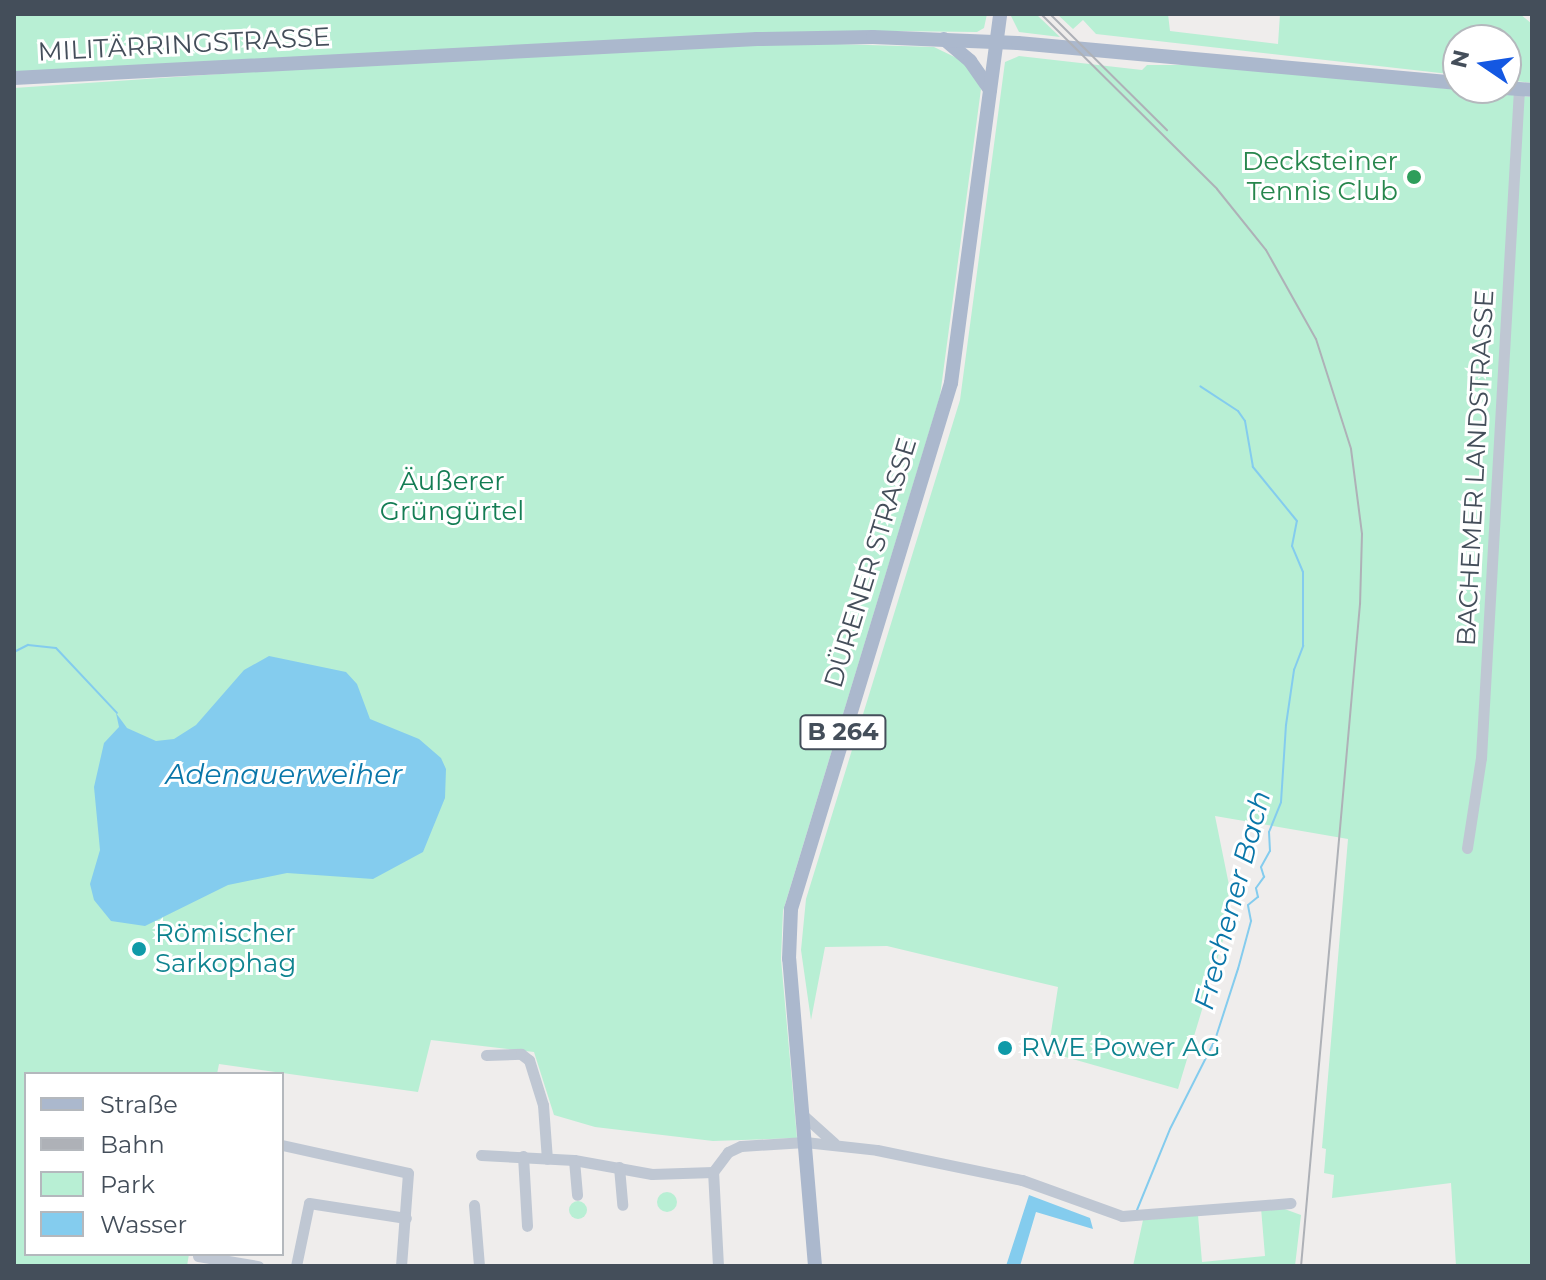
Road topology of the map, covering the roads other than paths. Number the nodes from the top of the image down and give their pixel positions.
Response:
1 (1000, 14) edge
2 (944, 39) junction
3 (997, 42) junction
4 (14, 78) edge
5 (1442, 82) edge
6 (990, 90) junction
7 (1518, 104) edge
8 (1467, 848) dead end
9 (486, 1055) dead end
10 (803, 1115) junction
11 (805, 1142) junction
12 (834, 1143) junction
13 (284, 1145) edge
14 (481, 1155) dead end
15 (523, 1156) junction
16 (547, 1159) junction
17 (574, 1160) junction
18 (619, 1167) junction
19 (713, 1172) junction
20 (577, 1195) dead end
21 (1291, 1203) dead end
22 (474, 1205) dead end
23 (622, 1205) dead end
24 (406, 1218) junction
25 (527, 1226) dead end
26 (197, 1259) edge
27 (258, 1266) edge
28 (296, 1266) edge
29 (401, 1266) edge
30 (479, 1266) edge
31 (718, 1266) edge
32 (815, 1266) edge

1 - 3 main road, DÜRENER STRASSE / B 264
2 - 3 main road, MILITÄRRINGSTRASSE
2 - 4 main road, MILITÄRRINGSTRASSE
2 - 6 main road
3 - 5 main road, MILITÄRRINGSTRASSE
3 - 6 main road, DÜRENER STRASSE / B 264
6 - 10 main road, DÜRENER STRASSE / B 264
7 - 8 street, BACHEMER LANDSTRASSE
9 - 16 street
10 - 11 main road, DÜRENER STRASSE / B 264
10 - 12 street
11 - 12 street
11 - 19 street
11 - 32 main road, DÜRENER STRASSE / B 264
12 - 21 street
13 - 24 street
14 - 15 street
15 - 16 street
15 - 25 street
16 - 17 street
17 - 18 street
17 - 20 street
18 - 19 street
18 - 23 street
19 - 31 street
22 - 30 street
24 - 28 street
24 - 29 street
26 - 27 street

